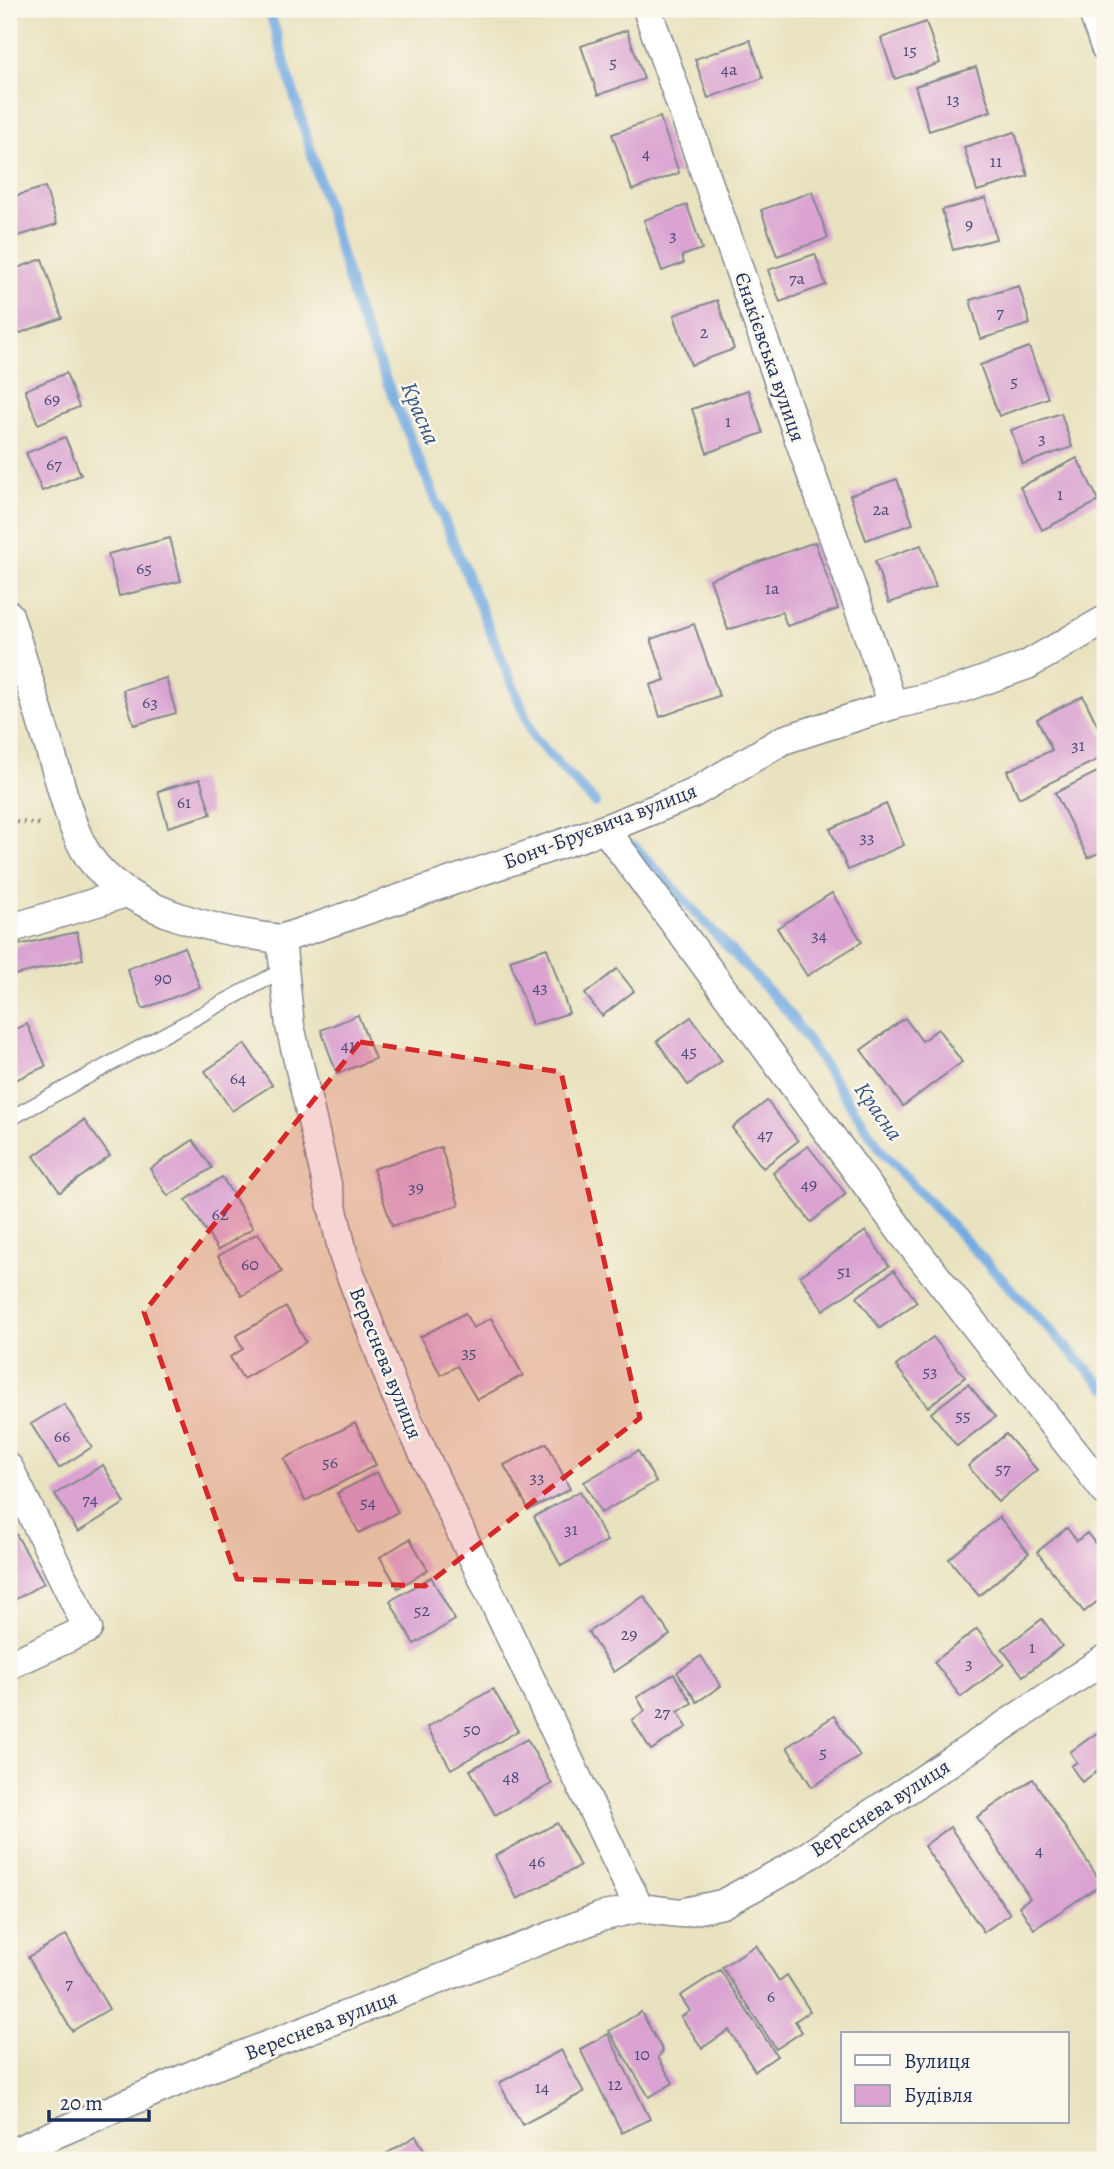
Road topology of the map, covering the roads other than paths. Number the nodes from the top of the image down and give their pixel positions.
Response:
1 (647, 9) edge
2 (1092, 9) edge
3 (1105, 47) edge
4 (9, 615) edge
5 (1105, 620) edge
6 (893, 705) junction
7 (605, 829) junction
8 (126, 893) junction
9 (9, 929) edge
10 (281, 939) junction
11 (283, 970) junction
12 (9, 1119) edge
13 (9, 1468) edge
14 (1105, 1491) edge
15 (1105, 1659) edge
16 (9, 1665) edge
17 (639, 1908) junction
18 (9, 2154) edge

1 - 6 street, Єнакієвська вулиця
2 - 3 street
4 - 8 street
5 - 6 street, Бонч-Бруєвича вулиця
6 - 7 street, Бонч-Бруєвича вулиця
7 - 10 street, Бонч-Бруєвича вулиця
7 - 14 street
8 - 9 street
8 - 10 street
10 - 11 street, Вереснева вулиця
11 - 12 lane
11 - 17 street, Вереснева вулиця
13 - 16 street
15 - 17 street, Вереснева вулиця
17 - 18 street, Вереснева вулиця

